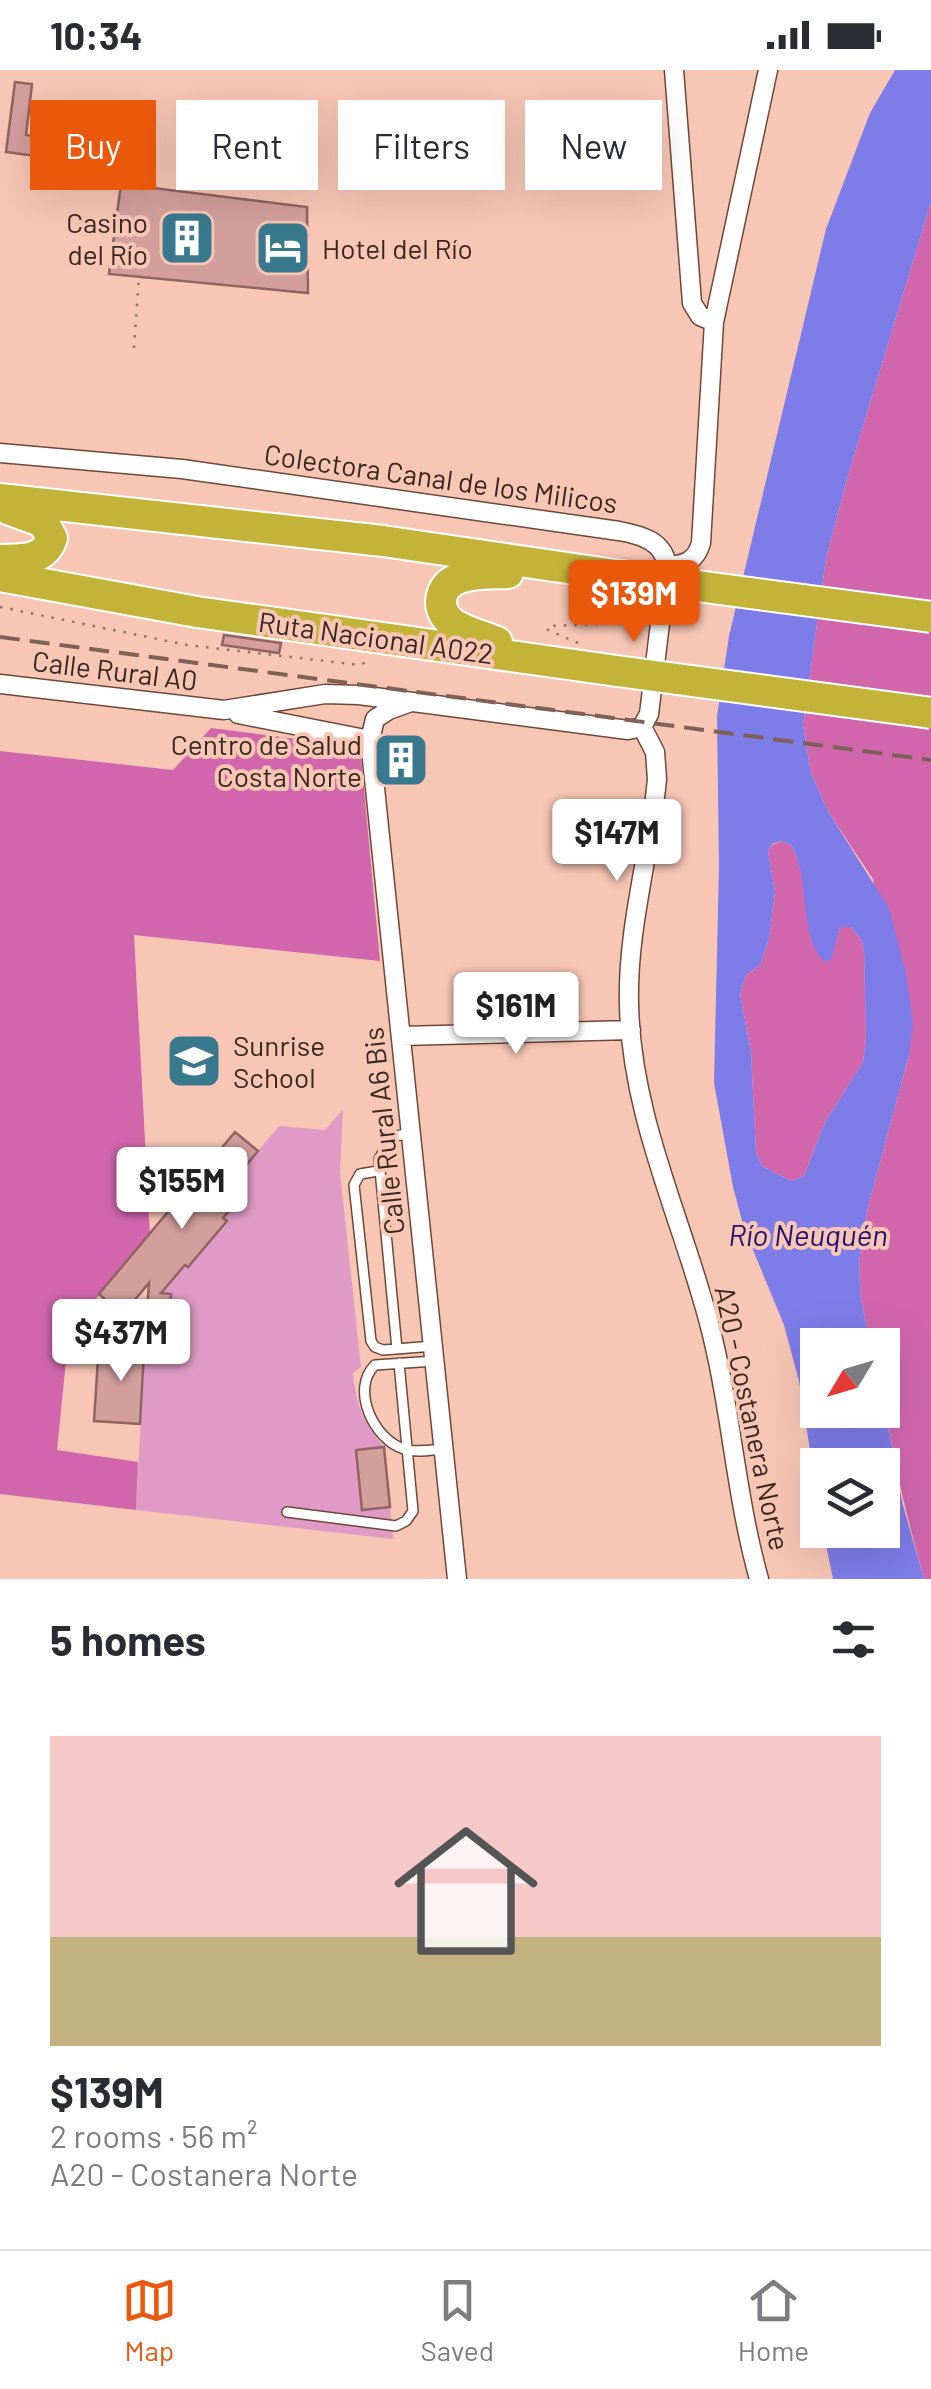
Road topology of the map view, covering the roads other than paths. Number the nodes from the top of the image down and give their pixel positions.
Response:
1 (674, 70) edge
2 (768, 70) edge
3 (714, 322) junction
4 (0, 453) edge
5 (0, 499) edge
6 (0, 507) edge
7 (0, 560) edge
8 (667, 566) junction
9 (580, 569) junction
10 (0, 576) edge
11 (931, 617) edge
12 (548, 661) junction
13 (0, 684) edge
14 (411, 702) junction
15 (224, 710) junction
16 (931, 713) edge
17 (642, 727) junction
18 (370, 740) junction
19 (630, 1030) junction
20 (400, 1036) junction
21 (410, 1133) junction
22 (378, 1171) junction
23 (396, 1349) junction
24 (434, 1353) junction
25 (399, 1363) junction
26 (444, 1450) junction
27 (409, 1451) junction
28 (288, 1512) dead end
29 (458, 1579) edge
30 (759, 1579) edge

1 - 3 street
2 - 3 street
3 - 8 street
4 - 8 street, Colectora Canal de los Milicos
5 - 9 highway
6 - 7 highway
8 - 17 street
9 - 11 highway, bridge
9 - 12 highway
10 - 12 highway, Ruta Nacional A022
12 - 16 highway, Ruta Nacional A022, bridge
13 - 15 street, Calle Rural A0
14 - 15 street, Calle Rural A0
14 - 17 street, Calle Rural A0
14 - 18 street
15 - 18 street, Calle Rural A0
17 - 19 street, A20 - Costanera Norte
18 - 20 street, Calle Rural A6 Bis
19 - 20 street
19 - 30 street, A20 - Costanera Norte
20 - 21 street, Calle Rural A6 Bis
21 - 22 lane
21 - 24 street, Calle Rural A6 Bis
22 - 23 lane
22 - 23 lane
23 - 24 lane
24 - 25 lane
24 - 26 street, Calle Rural A6 Bis
25 - 27 lane
25 - 27 lane
26 - 27 lane
26 - 29 street, Calle Rural A6 Bis
27 - 28 lane

